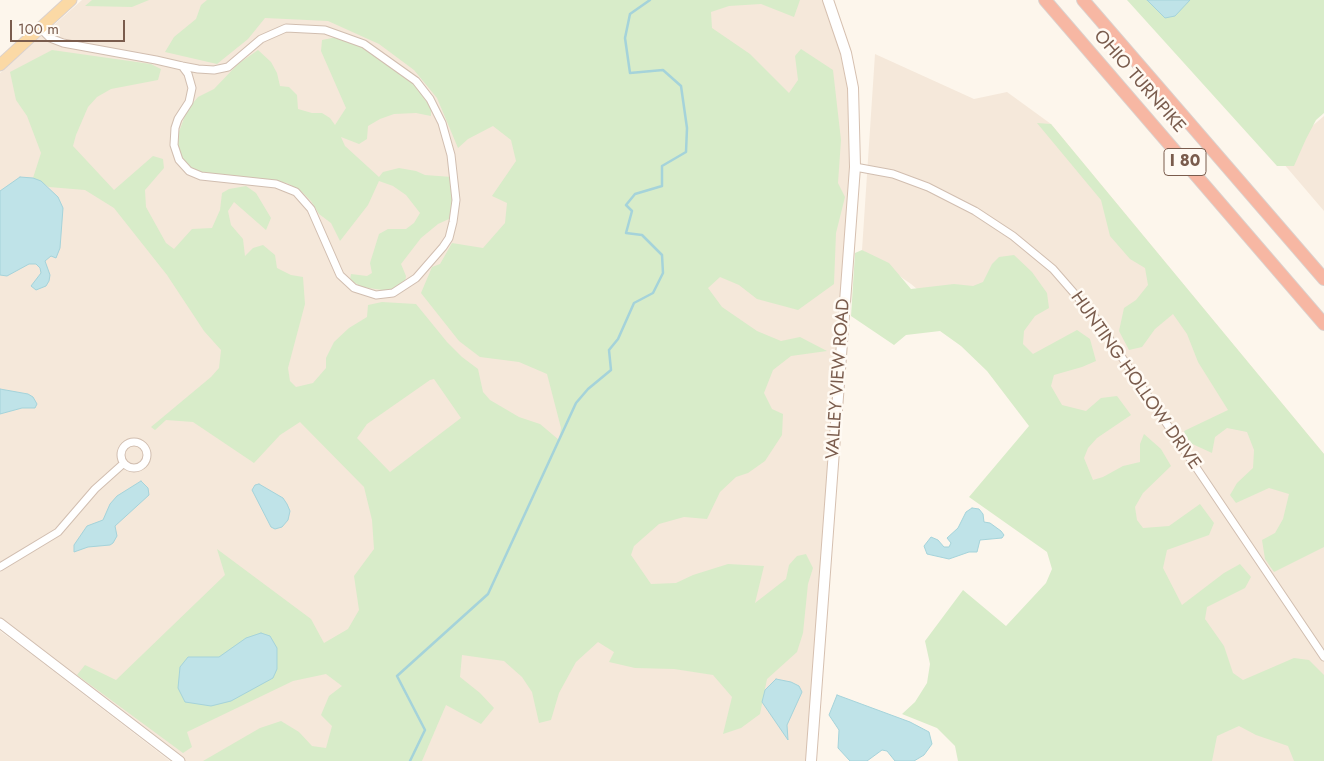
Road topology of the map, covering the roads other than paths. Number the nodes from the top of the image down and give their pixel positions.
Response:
1 (72, 0) edge
2 (828, 0) edge
3 (1045, 0) edge
4 (1083, 0) edge
5 (41, 29) junction
6 (0, 65) edge
7 (182, 66) junction
8 (855, 167) junction
9 (1324, 279) edge
10 (1324, 324) edge
11 (124, 463) dead end
12 (0, 568) edge
13 (0, 623) edge
14 (1324, 658) edge
15 (180, 761) edge
16 (811, 761) edge

1 - 5 main road
2 - 8 main road, VALLEY VIEW ROAD
3 - 10 highway, OHIO TURNPIKE / I 80
4 - 9 highway, OHIO TURNPIKE / I 80
5 - 6 main road
5 - 7 street
7 - 7 street
8 - 14 street, HUNTING HOLLOW DRIVE
8 - 16 main road, VALLEY VIEW ROAD
11 - 12 street
13 - 15 street

